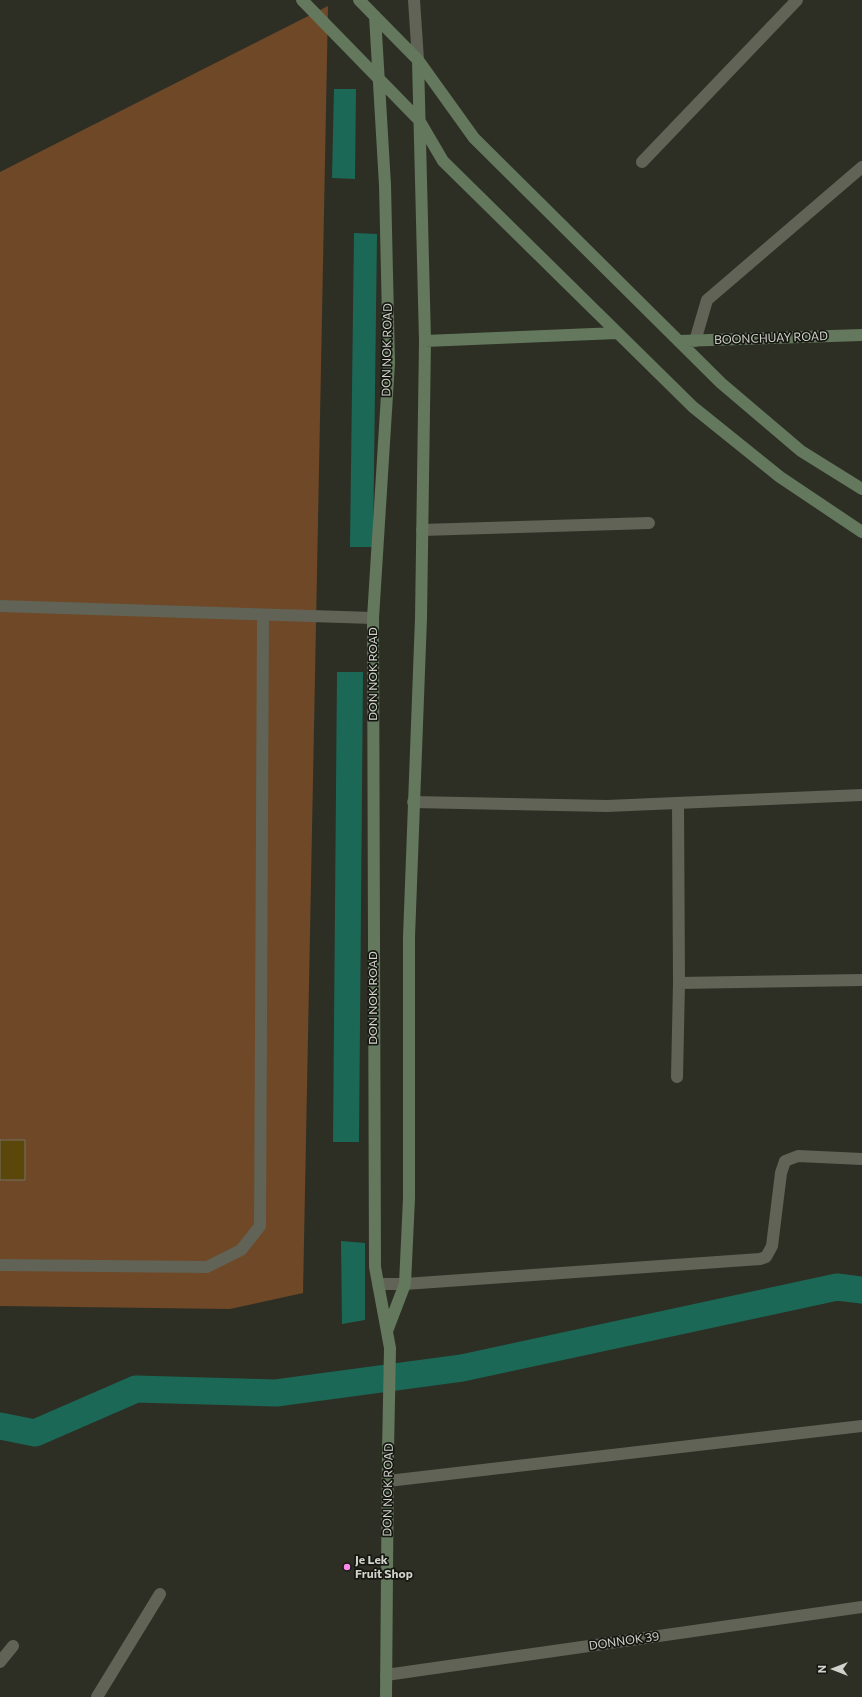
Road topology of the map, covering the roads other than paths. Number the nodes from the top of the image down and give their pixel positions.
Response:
1 (302, 0) edge
2 (359, 0) edge
3 (414, 0) edge
4 (797, 0) edge
5 (375, 16) junction
6 (418, 60) junction
7 (378, 78) junction
8 (419, 120) junction
9 (642, 162) dead end
10 (862, 167) edge
11 (617, 333) junction
12 (862, 335) edge
13 (425, 341) junction
14 (680, 341) junction
15 (695, 341) junction
16 (862, 489) edge
17 (649, 523) dead end
18 (422, 530) junction
19 (862, 532) edge
20 (0, 606) edge
21 (263, 614) junction
22 (372, 618) junction
23 (862, 795) edge
24 (413, 802) junction
25 (678, 803) junction
26 (862, 980) edge
27 (679, 983) junction
28 (677, 1077) dead end
29 (862, 1159) edge
30 (0, 1265) edge
31 (378, 1284) junction
32 (405, 1284) junction
33 (387, 1331) junction
34 (862, 1426) edge
35 (388, 1481) junction
36 (160, 1594) dead end
37 (862, 1608) edge
38 (13, 1646) dead end
39 (0, 1662) edge
40 (386, 1675) junction
41 (96, 1697) edge
42 (386, 1697) edge

1 - 7 main road
2 - 5 main road
3 - 6 street
4 - 9 street
5 - 6 main road
5 - 7 main road, DON NOK ROAD
6 - 8 main road
6 - 14 main road
7 - 8 main road
7 - 22 main road, DON NOK ROAD
8 - 11 main road
8 - 13 main road
10 - 15 street
11 - 13 main road
11 - 19 main road
12 - 15 main road, BOONCHUAY ROAD
13 - 18 main road
14 - 15 main road, BOONCHUAY ROAD
14 - 16 main road
17 - 18 street
18 - 24 main road
20 - 21 street
21 - 22 street
21 - 30 street
22 - 31 main road, DON NOK ROAD
23 - 25 street
24 - 25 street
24 - 32 main road
25 - 27 street
26 - 27 street
27 - 28 street
29 - 32 street
31 - 32 street
31 - 33 main road, DON NOK ROAD
32 - 33 main road
33 - 35 main road, DON NOK ROAD
34 - 35 street
35 - 40 main road, DON NOK ROAD
36 - 41 street
37 - 40 street, DONNOK 39
38 - 39 street
40 - 42 main road, DON NOK ROAD

